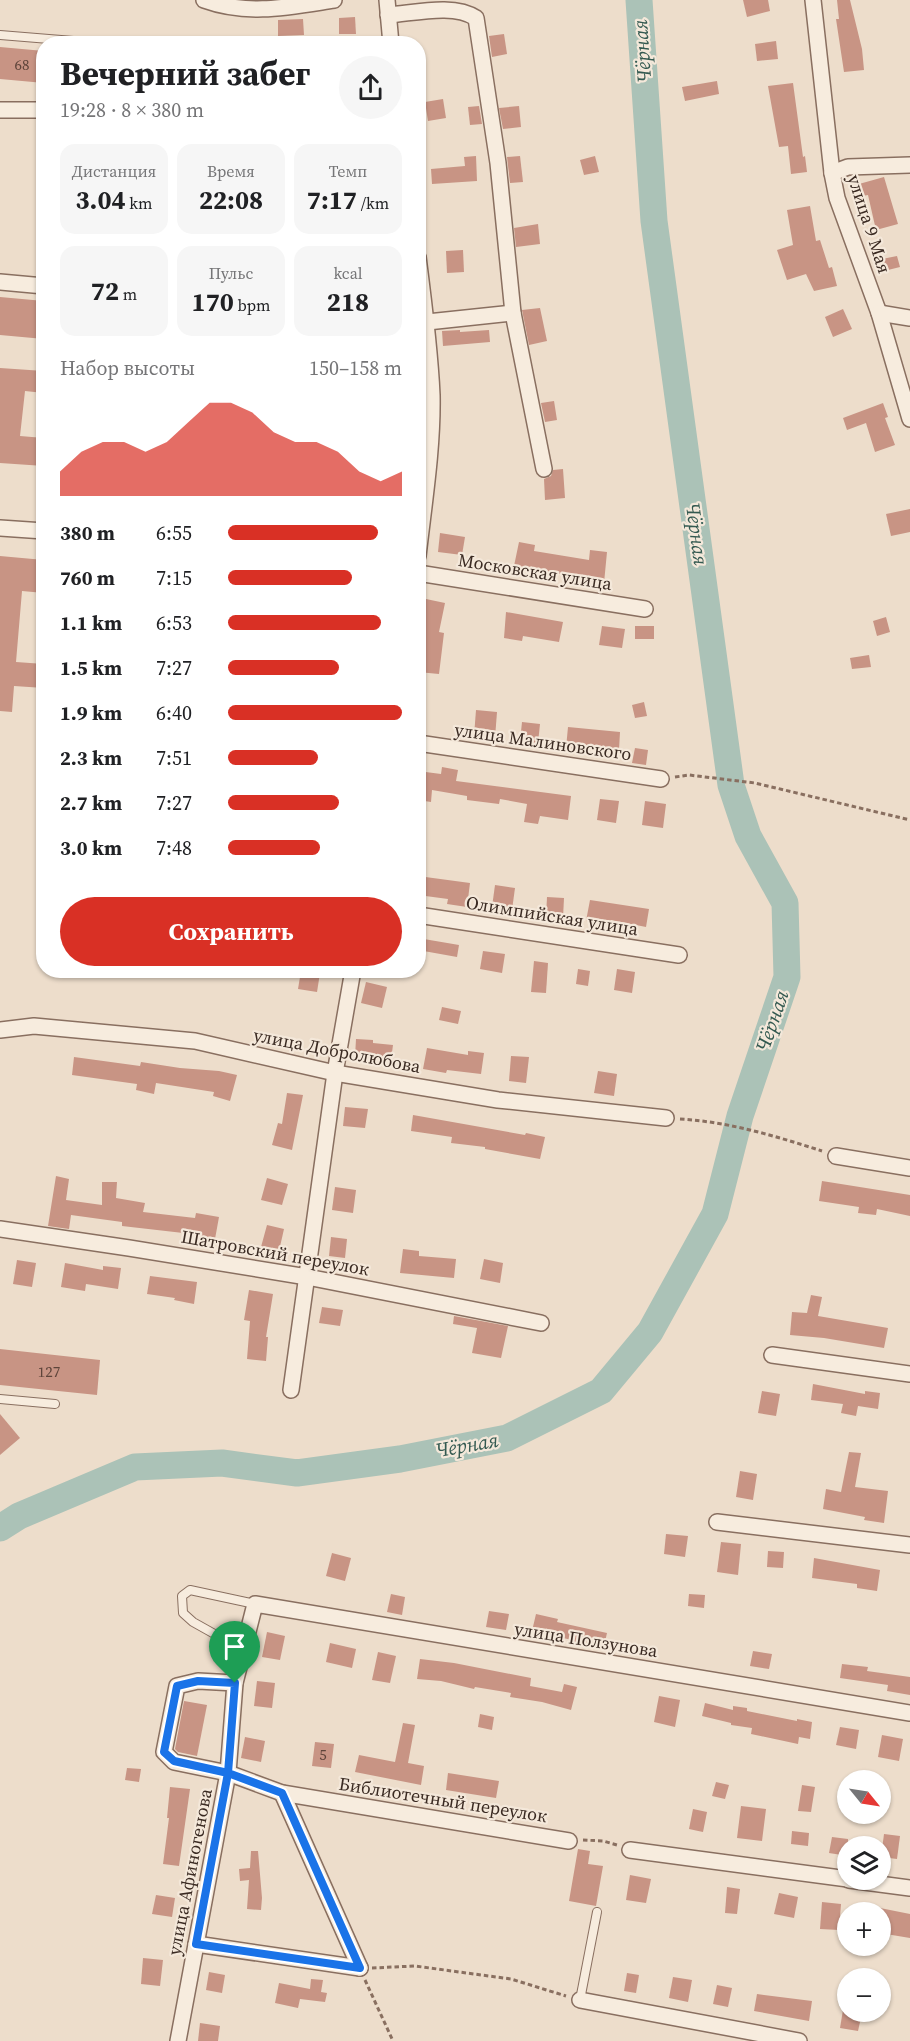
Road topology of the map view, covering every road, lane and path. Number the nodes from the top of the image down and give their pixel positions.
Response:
1 (204, 0) edge
2 (334, 0) edge
3 (813, 0) edge
4 (387, 7) edge
5 (0, 35) edge
6 (391, 36) edge
7 (36, 38) edge
8 (0, 110) edge
9 (36, 110) edge
10 (910, 165) edge
11 (832, 173) junction
12 (0, 282) edge
13 (36, 285) edge
14 (513, 313) junction
15 (879, 313) junction
16 (910, 318) edge
17 (426, 323) edge
18 (426, 348) edge
19 (910, 419) edge
20 (426, 441) edge
21 (544, 469) dead end
22 (0, 528) edge
23 (36, 530) edge
24 (426, 574) edge
25 (645, 609) dead end
26 (426, 744) edge
27 (689, 775) dead end
28 (661, 779) dead end
29 (910, 820) edge
30 (426, 916) edge
31 (679, 955) dead end
32 (352, 978) edge
33 (0, 1030) edge
34 (335, 1073) junction
35 (666, 1118) joint
36 (836, 1156) joint
37 (910, 1168) edge
38 (0, 1229) edge
39 (307, 1277) junction
40 (541, 1323) dead end
41 (772, 1355) dead end
42 (910, 1374) edge
43 (291, 1390) dead end
44 (0, 1399) edge
45 (55, 1404) dead end
46 (717, 1522) dead end
47 (910, 1545) edge
48 (255, 1604) junction
49 (243, 1650) junction
50 (235, 1683) junction
51 (910, 1713) edge
52 (228, 1773) junction
53 (282, 1793) junction
54 (569, 1841) joint
55 (630, 1850) joint
56 (837, 1878) edge
57 (891, 1885) edge
58 (910, 1888) edge
59 (597, 1912) dead end
60 (196, 1944) junction
61 (360, 1968) junction
62 (580, 2001) junction
63 (178, 2041) edge
64 (393, 2041) edge
65 (799, 2041) edge

1 - 2 street
3 - 11 street, улица 9 Мая
4 - 6 street
4 - 14 street
5 - 7 lane
8 - 9 street
10 - 11 street
11 - 15 street, улица 9 Мая
12 - 13 street
14 - 17 street
14 - 21 street
15 - 16 street
15 - 19 street, улица 9 Мая
18 - 20 street
22 - 23 street
24 - 25 street, Московская улица
26 - 28 street, улица Малиновского
27 - 29 path
30 - 31 street, Олимпийская улица
32 - 34 street
33 - 34 street, улица Добролюбова
34 - 35 street, улица Добролюбова
34 - 39 street
35 - 36 path
36 - 37 street
38 - 39 street, Шатровский переулок
39 - 40 street, Шатровский переулок
39 - 43 street
41 - 42 street
44 - 45 lane
46 - 47 street
48 - 49 street, улица Афиногенова
48 - 49 lane
48 - 51 street, улица Ползунова
49 - 50 street, улица Афиногенова
50 - 52 street, улица Афиногенова
50 - 52 street, Библиотечный переулок
52 - 53 street, Библиотечный переулок
52 - 60 street, улица Афиногенова
53 - 54 street, Библиотечный переулок
53 - 61 street
54 - 55 path, Библиотечный переулок
55 - 56 street
57 - 58 street
59 - 62 lane
60 - 61 street
60 - 63 street, улица Афиногенова
61 - 62 path
61 - 64 path
62 - 65 street

